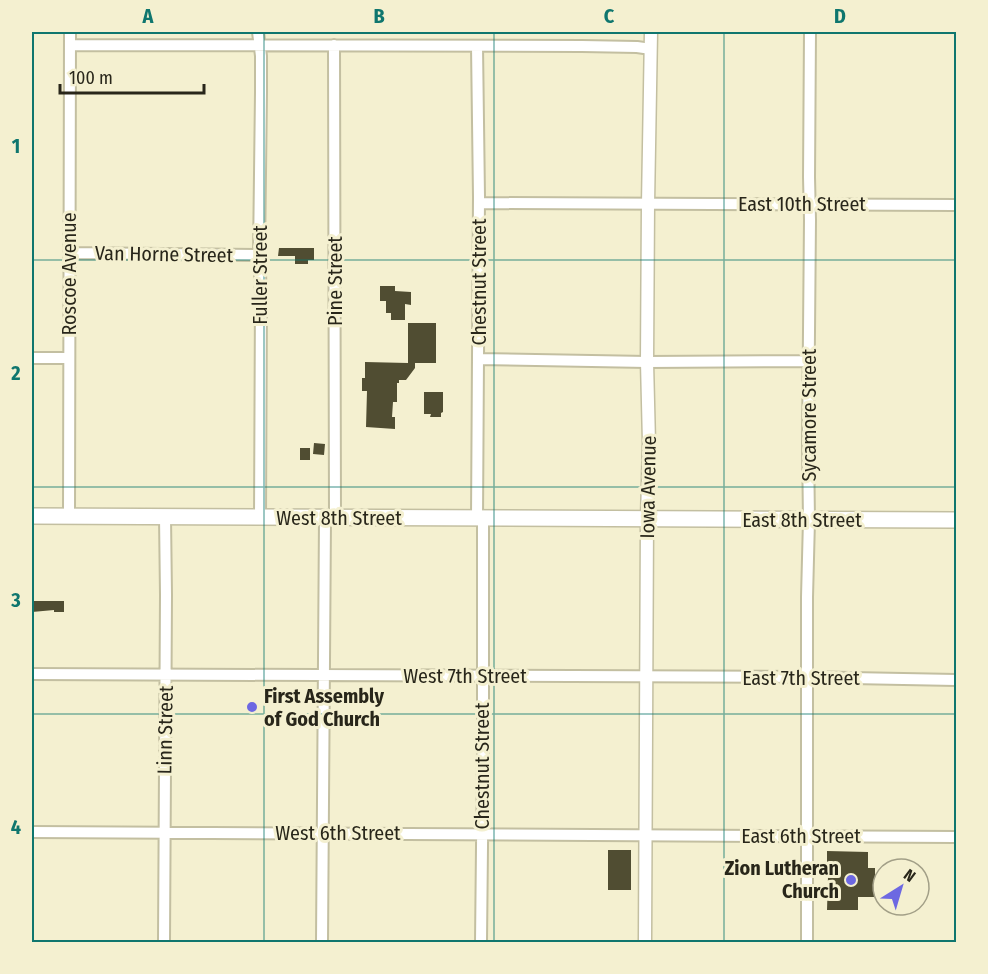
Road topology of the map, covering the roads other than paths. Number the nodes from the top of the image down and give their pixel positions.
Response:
1 (70, 32) edge
2 (258, 32) edge
3 (651, 32) edge
4 (810, 32) edge
5 (70, 45) junction
6 (260, 45) junction
7 (334, 45) junction
8 (477, 46) junction
9 (651, 49) junction
10 (479, 203) junction
11 (648, 204) junction
12 (810, 204) junction
13 (957, 205) edge
14 (69, 253) junction
15 (259, 255) junction
16 (32, 358) edge
17 (69, 358) junction
18 (478, 359) junction
19 (809, 361) junction
20 (647, 362) junction
21 (32, 516) edge
22 (69, 516) junction
23 (165, 517) junction
24 (260, 518) junction
25 (330, 518) junction
26 (480, 518) junction
27 (647, 519) junction
28 (809, 520) junction
29 (957, 520) edge
30 (32, 674) edge
31 (165, 675) junction
32 (323, 676) junction
33 (482, 677) junction
34 (646, 677) junction
35 (808, 678) junction
36 (957, 680) edge
37 (32, 832) edge
38 (164, 833) junction
39 (322, 833) junction
40 (481, 834) junction
41 (645, 835) junction
42 (807, 836) junction
43 (957, 837) edge
44 (164, 942) edge
45 (322, 942) edge
46 (481, 942) edge
47 (645, 942) edge
48 (807, 942) edge

1 - 5 street, Roscoe Avenue
2 - 6 street, Fuller Street
3 - 9 street, Iowa Avenue
4 - 12 street, Sycamore Street
5 - 6 street
5 - 14 street, Roscoe Avenue
6 - 7 street
6 - 15 street, Fuller Street
7 - 8 street
7 - 25 street, Pine Street
8 - 9 street
8 - 10 street, Chestnut Street
9 - 11 street, Iowa Avenue
10 - 11 street, East 10th Street
10 - 18 street, Chestnut Street
11 - 12 street, East 10th Street
11 - 20 street, Iowa Avenue
12 - 13 street, East 10th Street
12 - 19 street, Sycamore Street
14 - 15 street, Van Horne Street
14 - 17 street, Roscoe Avenue
15 - 24 street, Fuller Street
16 - 17 street
17 - 22 street, Roscoe Avenue
18 - 20 street
18 - 26 street, Chestnut Street
19 - 20 street
19 - 28 street, Sycamore Street
20 - 27 street, Iowa Avenue
21 - 22 main road, West 8th Street
22 - 23 main road, West 8th Street
23 - 24 main road, West 8th Street
23 - 31 street, Linn Street
24 - 25 main road, West 8th Street
25 - 26 main road, West 8th Street
25 - 32 street, Pine Street
26 - 27 main road, West 8th Street
26 - 33 street, Chestnut Street
27 - 28 main road, East 8th Street
27 - 34 street, Iowa Avenue
28 - 29 main road, East 8th Street
28 - 35 street, Sycamore Street
30 - 31 street, West 7th Street
31 - 32 street, West 7th Street
31 - 38 street, Linn Street
32 - 33 street, West 7th Street
32 - 39 street, Pine Street
33 - 34 street, West 7th Street
33 - 40 street, Chestnut Street
34 - 35 street, East 7th Street
34 - 41 street, Iowa Avenue
35 - 36 street, East 7th Street
35 - 42 street, Sycamore Street
37 - 38 street, West 6th Street
38 - 39 street, West 6th Street
38 - 44 street, Linn Street
39 - 40 street, West 6th Street
39 - 45 street, Pine Street
40 - 41 street, West 6th Street
40 - 46 street, Chestnut Street
41 - 42 street, East 6th Street
41 - 47 street, Iowa Avenue
42 - 43 street, East 6th Street
42 - 48 street, Sycamore Street

